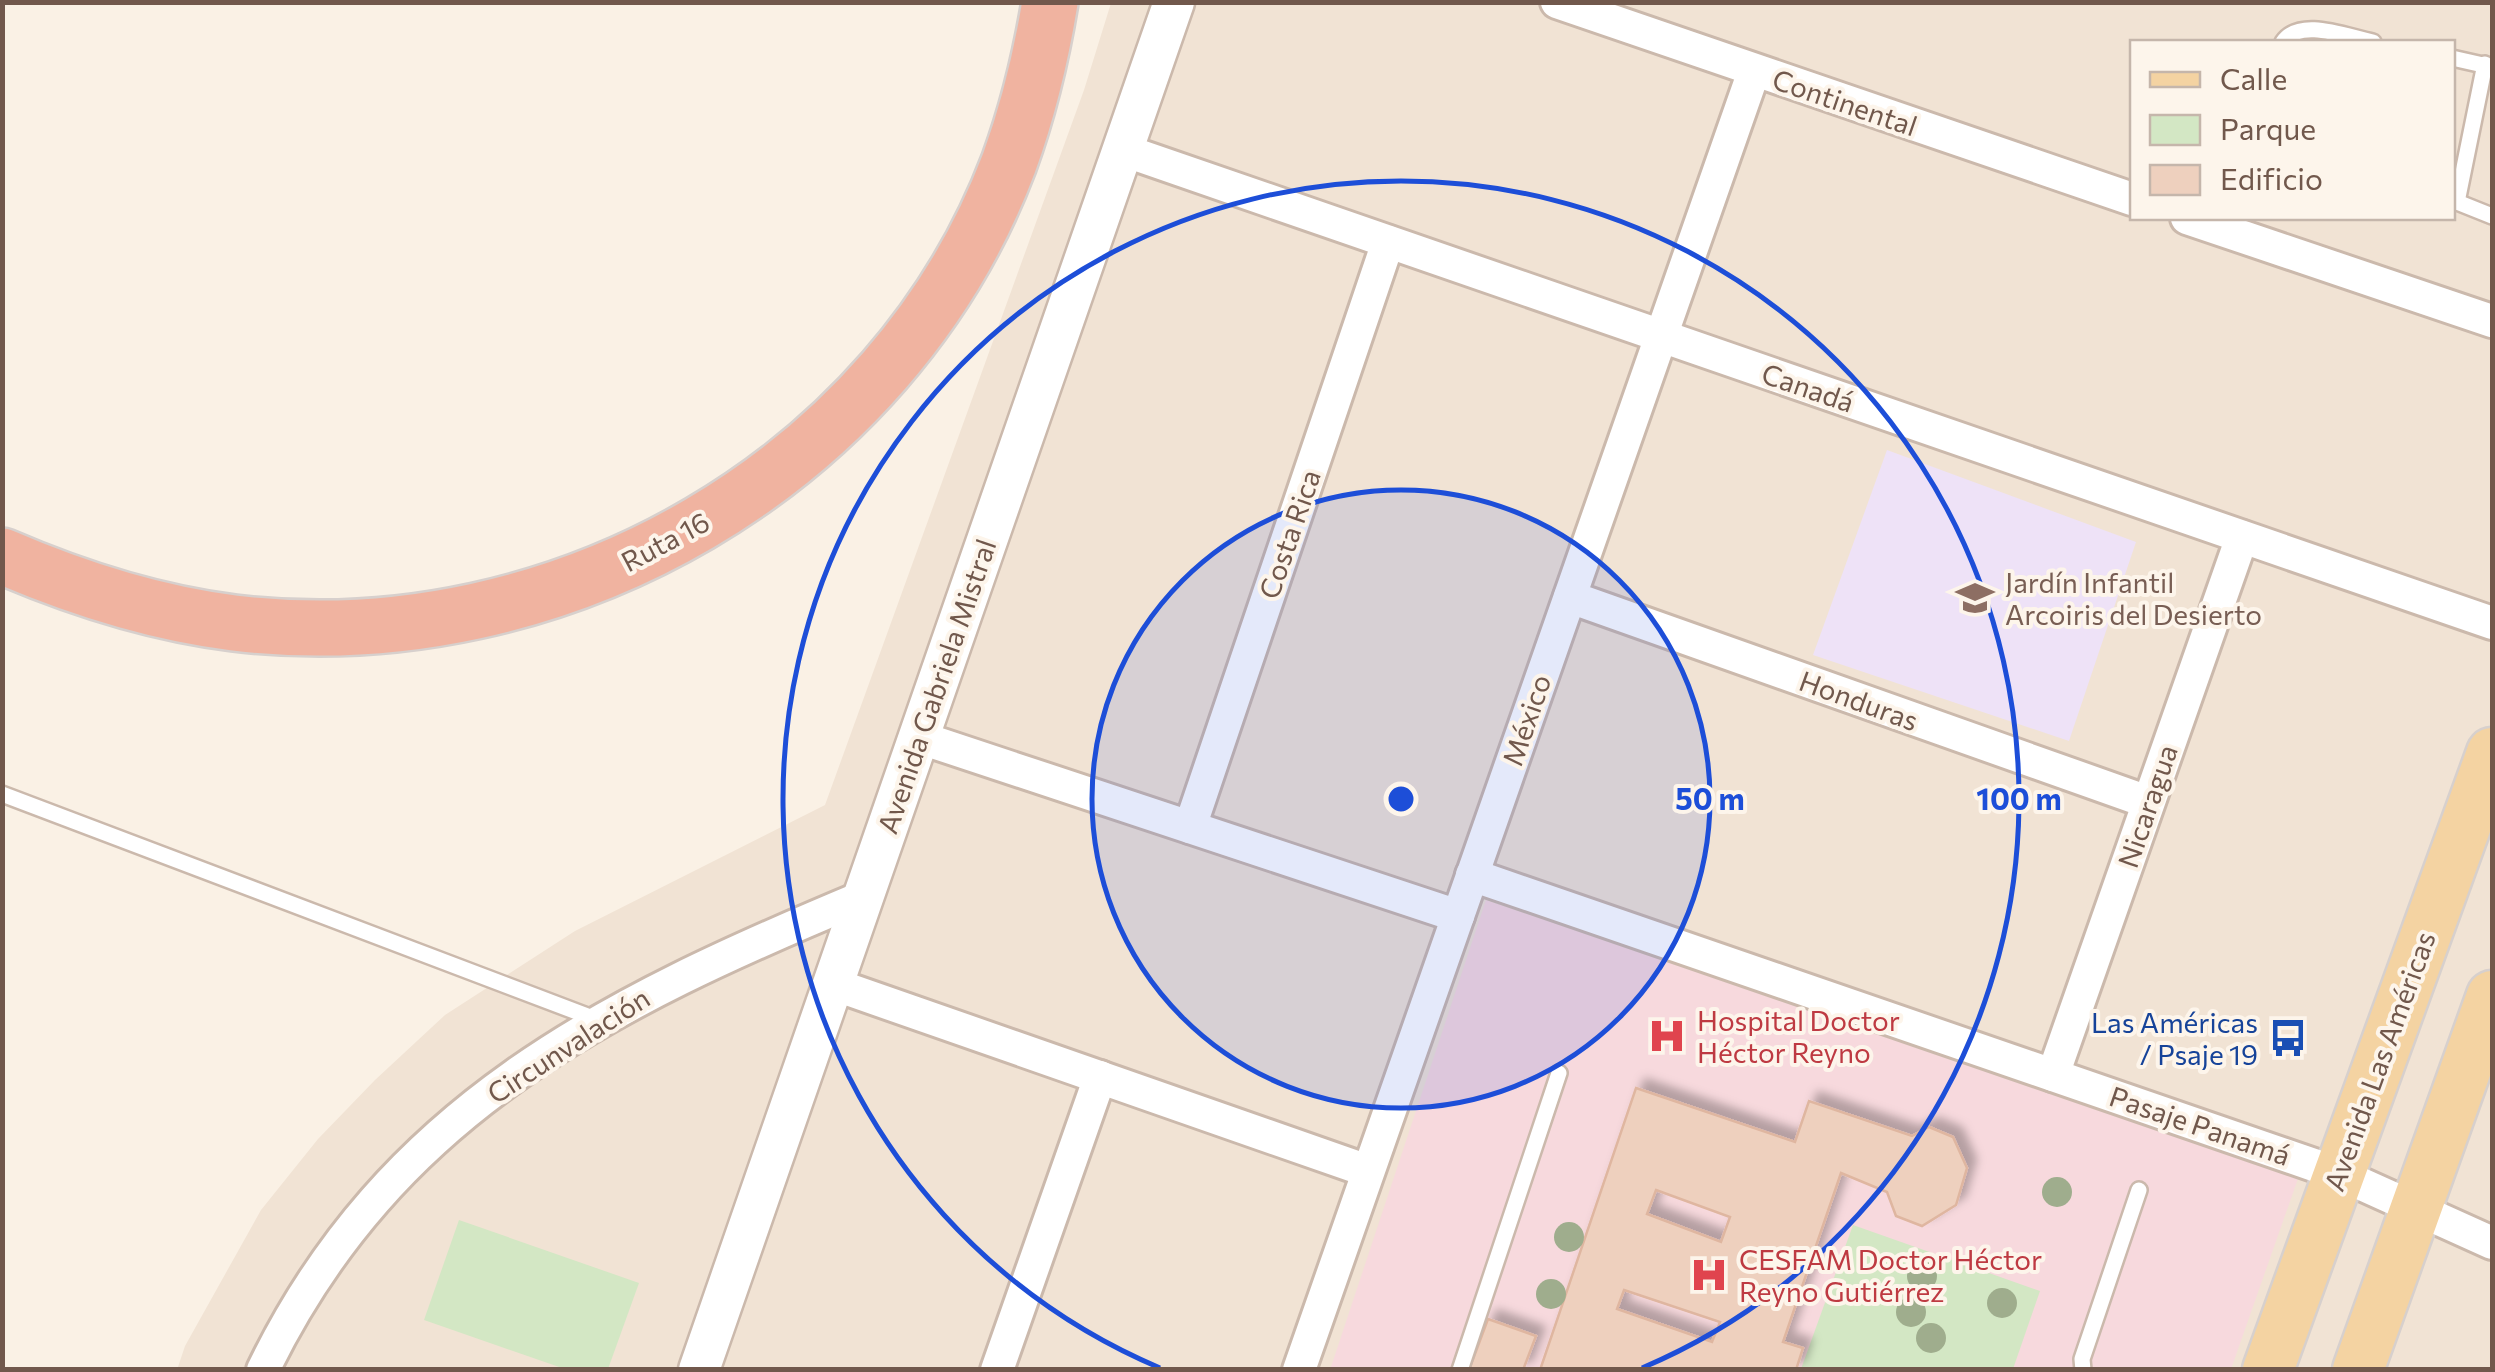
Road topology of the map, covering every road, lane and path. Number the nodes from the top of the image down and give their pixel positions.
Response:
1 (1050, 2) edge
2 (1174, 2) edge
3 (1558, 2) edge
4 (2284, 40) edge
5 (2364, 40) edge
6 (2455, 59) edge
7 (2489, 66) edge
8 (1754, 71) junction
9 (1123, 150) junction
10 (2130, 198) edge
11 (2455, 201) edge
12 (2492, 216) edge
13 (2193, 220) edge
14 (1388, 242) junction
15 (2492, 321) edge
16 (1661, 336) junction
17 (2242, 537) junction
18 (2, 556) edge
19 (1570, 597) junction
20 (2492, 624) edge
21 (918, 738) junction
22 (2492, 753) edge
23 (2, 794) edge
24 (2148, 802) junction
25 (1190, 827) junction
26 (1472, 875) junction
27 (864, 897) junction
28 (1458, 916) junction
29 (833, 984) junction
30 (2492, 996) edge
31 (598, 1020) junction
32 (1559, 1073) dead end
33 (2053, 1075) junction
34 (1100, 1078) junction
35 (1368, 1170) junction
36 (2338, 1172) junction
37 (2138, 1190) dead end
38 (2414, 1208) junction
39 (2492, 1243) edge
40 (263, 1370) edge
41 (699, 1370) edge
42 (997, 1370) edge
43 (1298, 1370) edge
44 (1460, 1370) edge
45 (2083, 1370) edge
46 (2268, 1370) edge
47 (2358, 1370) edge

1 - 18 highway, Ruta 16
2 - 9 street, Avenida Gabriela Mistral
3 - 8 street, Continental
4 - 5 lane
6 - 7 lane
7 - 11 lane
8 - 10 street, Continental
8 - 16 street, México
9 - 14 street, Canadá
9 - 21 street, Avenida Gabriela Mistral
11 - 12 lane
13 - 15 street
14 - 16 street, Canadá
14 - 25 street, Costa Rica
16 - 17 street, Canadá
16 - 19 street, México
17 - 20 street, Canadá
17 - 24 street, Nicaragua
19 - 24 street, Honduras
19 - 26 street, México
21 - 25 street
21 - 27 street, Avenida Gabriela Mistral
22 - 36 main road, Avenida Las Américas
23 - 31 lane
24 - 33 street, Nicaragua
25 - 28 street
26 - 28 street, México
26 - 33 street, Pasaje Panamá
27 - 29 street, Avenida Gabriela Mistral
27 - 31 street, Circunvalación
28 - 35 street, México
29 - 34 street
29 - 41 street, Avenida Gabriela Mistral
30 - 38 main road
31 - 40 street, Circunvalación
32 - 44 lane
33 - 36 street, Pasaje Panamá
34 - 35 street
34 - 42 street
35 - 43 street, México
36 - 38 street, Pasaje Panamá
36 - 46 main road, Avenida Las Américas
37 - 45 lane
38 - 39 street, Pasaje Panamá
38 - 47 main road

